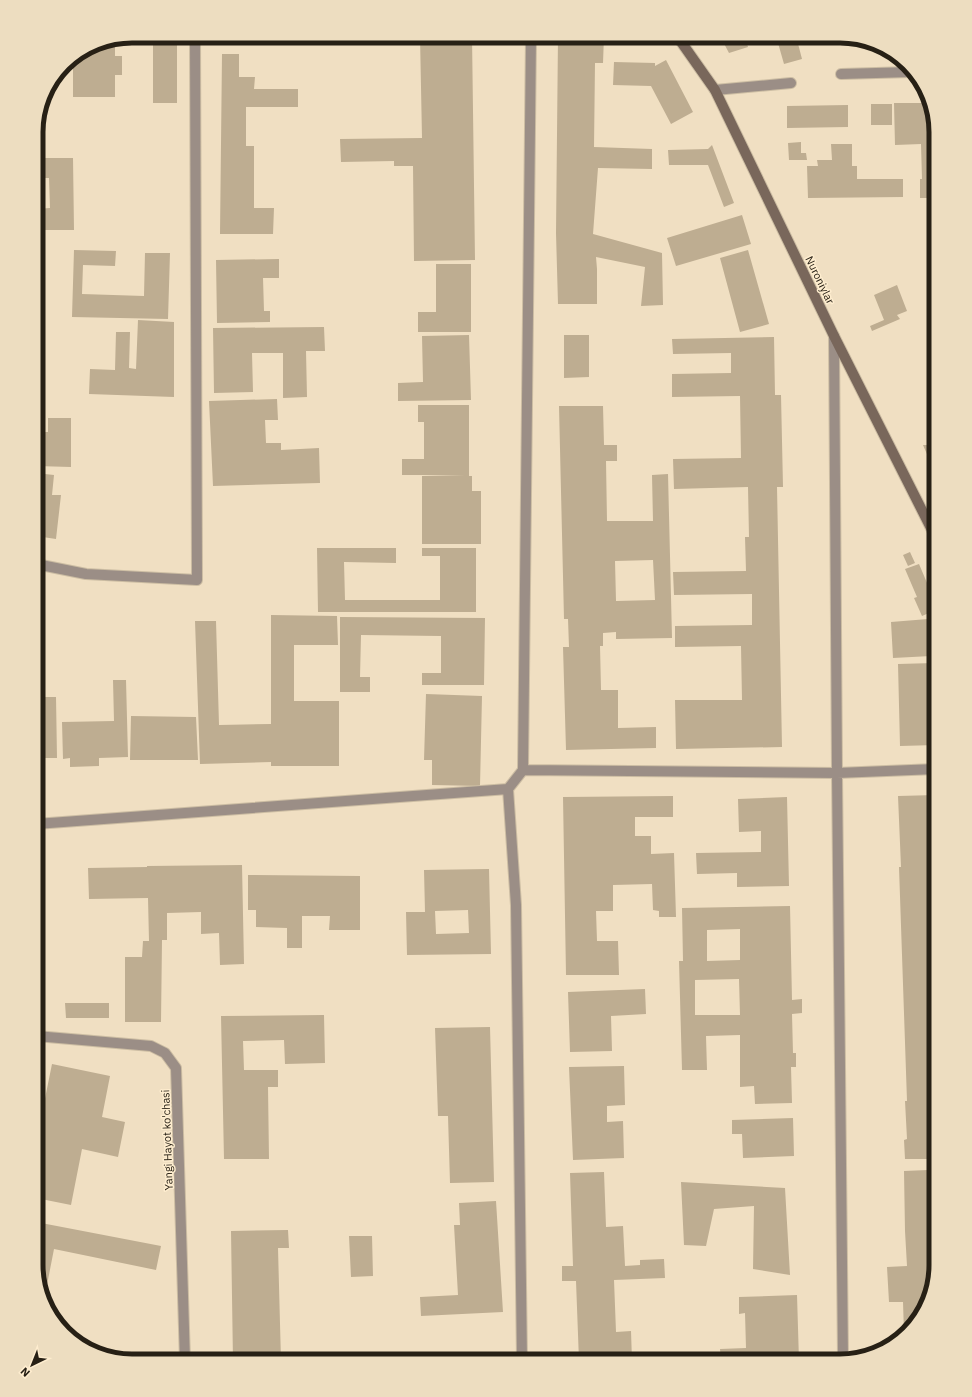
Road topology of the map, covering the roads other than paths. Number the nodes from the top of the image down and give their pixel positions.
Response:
1 (195, 43) edge
2 (532, 43) edge
3 (682, 43) edge
4 (906, 72) edge
5 (841, 74) dead end
6 (791, 83) dead end
7 (715, 90) junction
8 (834, 336) junction
9 (929, 524) edge
10 (43, 565) edge
11 (929, 769) edge
12 (523, 770) junction
13 (837, 773) junction
14 (508, 789) junction
15 (43, 823) edge
16 (43, 1037) edge
17 (185, 1354) edge
18 (522, 1354) edge
19 (843, 1354) edge

1 - 10 street
2 - 12 street
3 - 7 main road, Nuroniylar
4 - 5 street
6 - 7 street
7 - 8 main road, Nuroniylar
8 - 9 main road, Nuroniylar
8 - 13 street
11 - 13 street
12 - 13 street
12 - 14 street
13 - 19 street
14 - 15 street
14 - 18 street
16 - 17 street, Yangi Hayot ko'chasi

